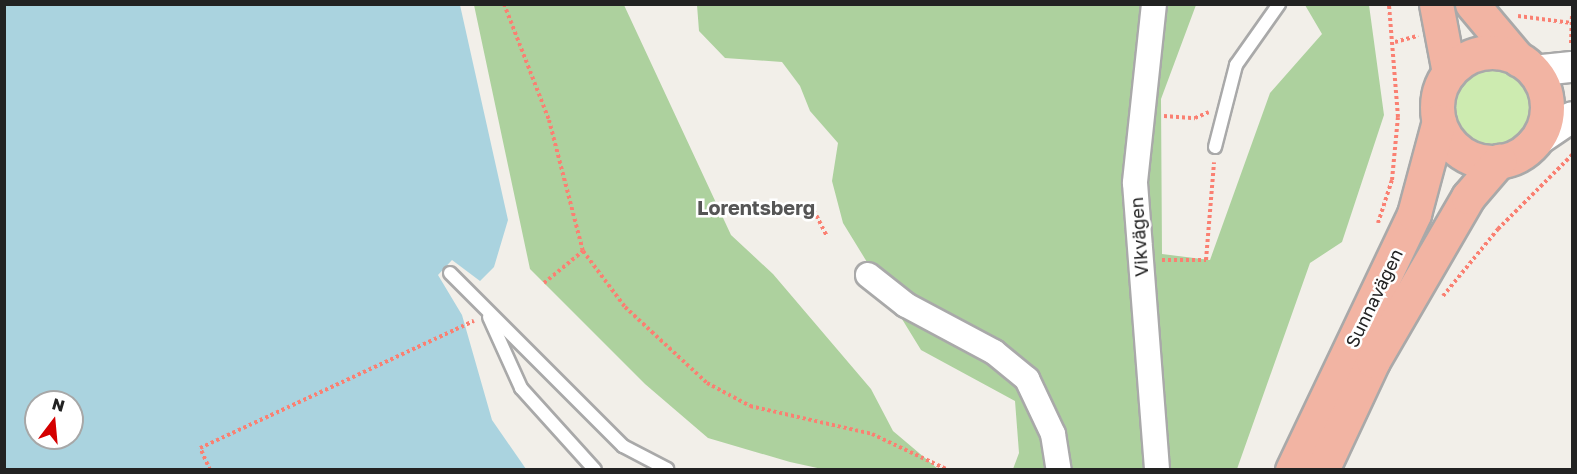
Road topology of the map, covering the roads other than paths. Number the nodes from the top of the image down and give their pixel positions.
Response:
1 (1154, 4) edge
2 (1279, 4) edge
3 (1436, 4) edge
4 (1472, 4) edge
5 (1526, 66) junction
6 (1572, 67) edge
7 (1449, 73) junction
8 (1572, 117) edge
9 (1439, 121) junction
10 (1532, 144) junction
11 (1215, 147) road end
12 (1499, 162) junction
13 (450, 273) dead end
14 (868, 275) dead end
15 (486, 309) junction
16 (667, 469) edge
17 (595, 470) edge
18 (1059, 470) edge
19 (1156, 470) edge
20 (1292, 470) edge
21 (1322, 470) edge

1 - 19 street, Vikvägen
2 - 11 lane
3 - 7 highway
4 - 5 highway
5 - 6 street
5 - 7 highway
5 - 10 highway
7 - 9 highway
8 - 10 street
9 - 12 highway
9 - 20 highway, Sunnavägen
10 - 12 highway
12 - 21 highway, Sunnavägen
13 - 15 lane
14 - 18 street
15 - 16 lane
15 - 17 lane

